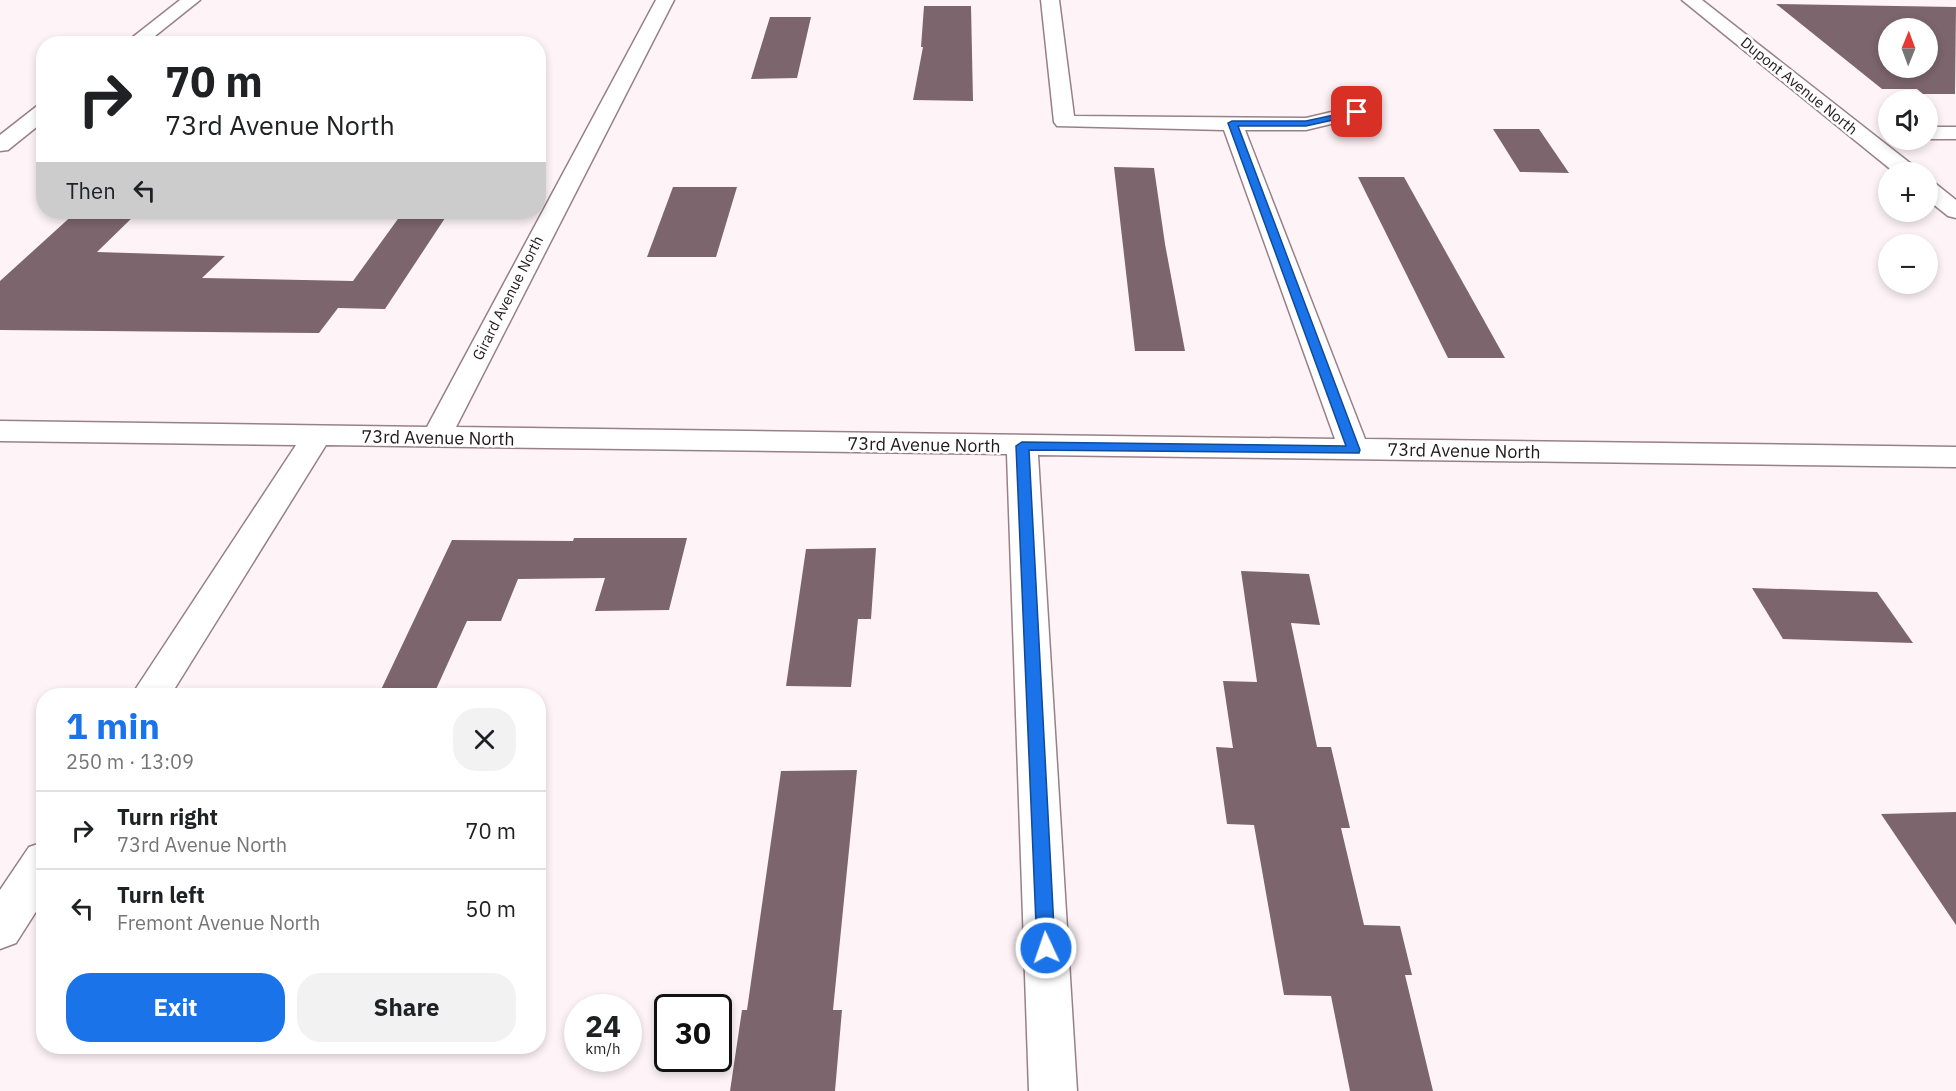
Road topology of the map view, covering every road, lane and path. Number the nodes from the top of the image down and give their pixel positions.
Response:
1 (191, 0) edge
2 (665, 0) edge
3 (1050, 0) edge
4 (1691, 0) edge
5 (144, 36) edge
6 (1357, 112) dead end
7 (36, 116) edge
8 (1232, 123) junction
9 (1856, 132) junction
10 (1878, 132) edge
11 (1938, 133) edge
12 (1956, 133) edge
13 (0, 145) edge
14 (1894, 162) edge
15 (1938, 197) edge
16 (1956, 212) edge
17 (0, 431) edge
18 (317, 436) junction
19 (436, 438) junction
20 (1022, 446) junction
21 (1354, 450) junction
22 (1956, 457) edge
23 (155, 688) edge
24 (36, 873) edge
25 (0, 928) edge
26 (1053, 1091) edge

1 - 5 street
2 - 19 street, Girard Avenue North
3 - 8 street
4 - 9 street, Dupont Avenue North
6 - 8 street
7 - 13 street
8 - 21 street
9 - 10 street
9 - 14 street, Dupont Avenue North
11 - 12 street
15 - 16 street
17 - 18 street, 73rd Avenue North
18 - 19 street, 73rd Avenue North
18 - 23 street
19 - 20 street, 73rd Avenue North
20 - 21 street, 73rd Avenue North
20 - 26 street
21 - 22 street, 73rd Avenue North
24 - 25 street

